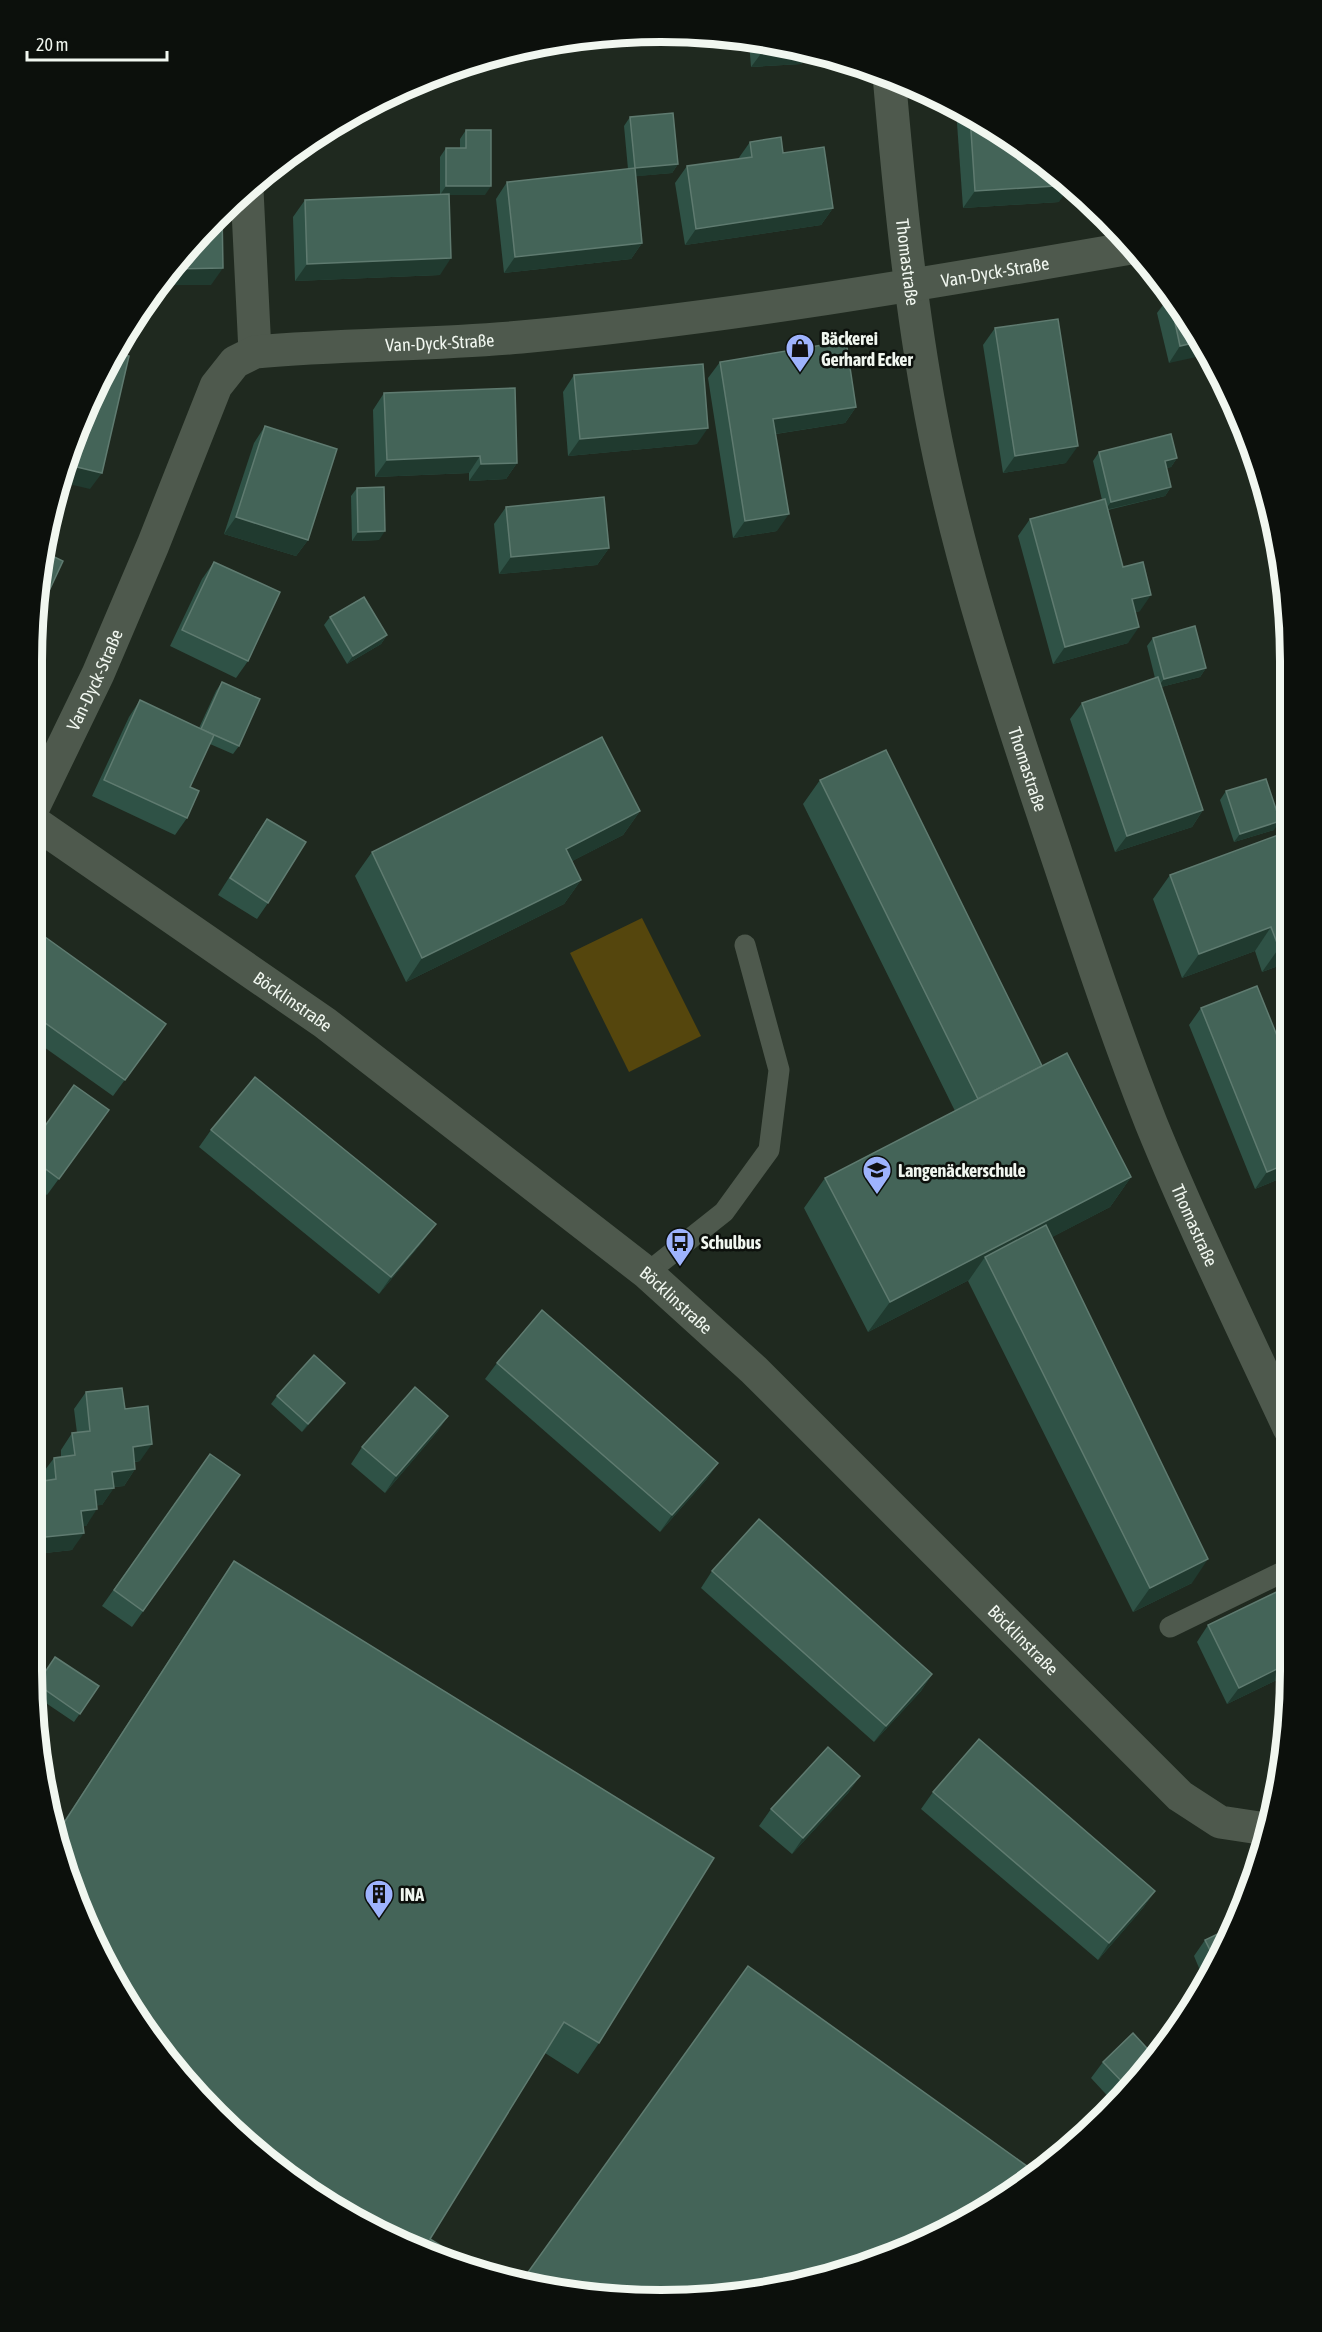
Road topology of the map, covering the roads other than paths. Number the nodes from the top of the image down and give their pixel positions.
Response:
1 (890, 86) edge
2 (248, 200) edge
3 (1123, 249) edge
4 (912, 286) junction
5 (255, 352) junction
6 (42, 790) edge
7 (42, 828) edge
8 (745, 945) dead end
9 (647, 1273) junction
10 (1280, 1409) edge
11 (1280, 1573) edge
12 (1170, 1628) dead end
13 (1259, 1829) edge

1 - 4 street, Thomastraße
2 - 5 street
3 - 4 street, Van-Dyck-Straße
4 - 5 street, Van-Dyck-Straße
4 - 10 street, Thomastraße
5 - 6 street, Van-Dyck-Straße
7 - 9 street, Böcklinstraße
8 - 9 lane
9 - 13 street, Böcklinstraße
11 - 12 lane

